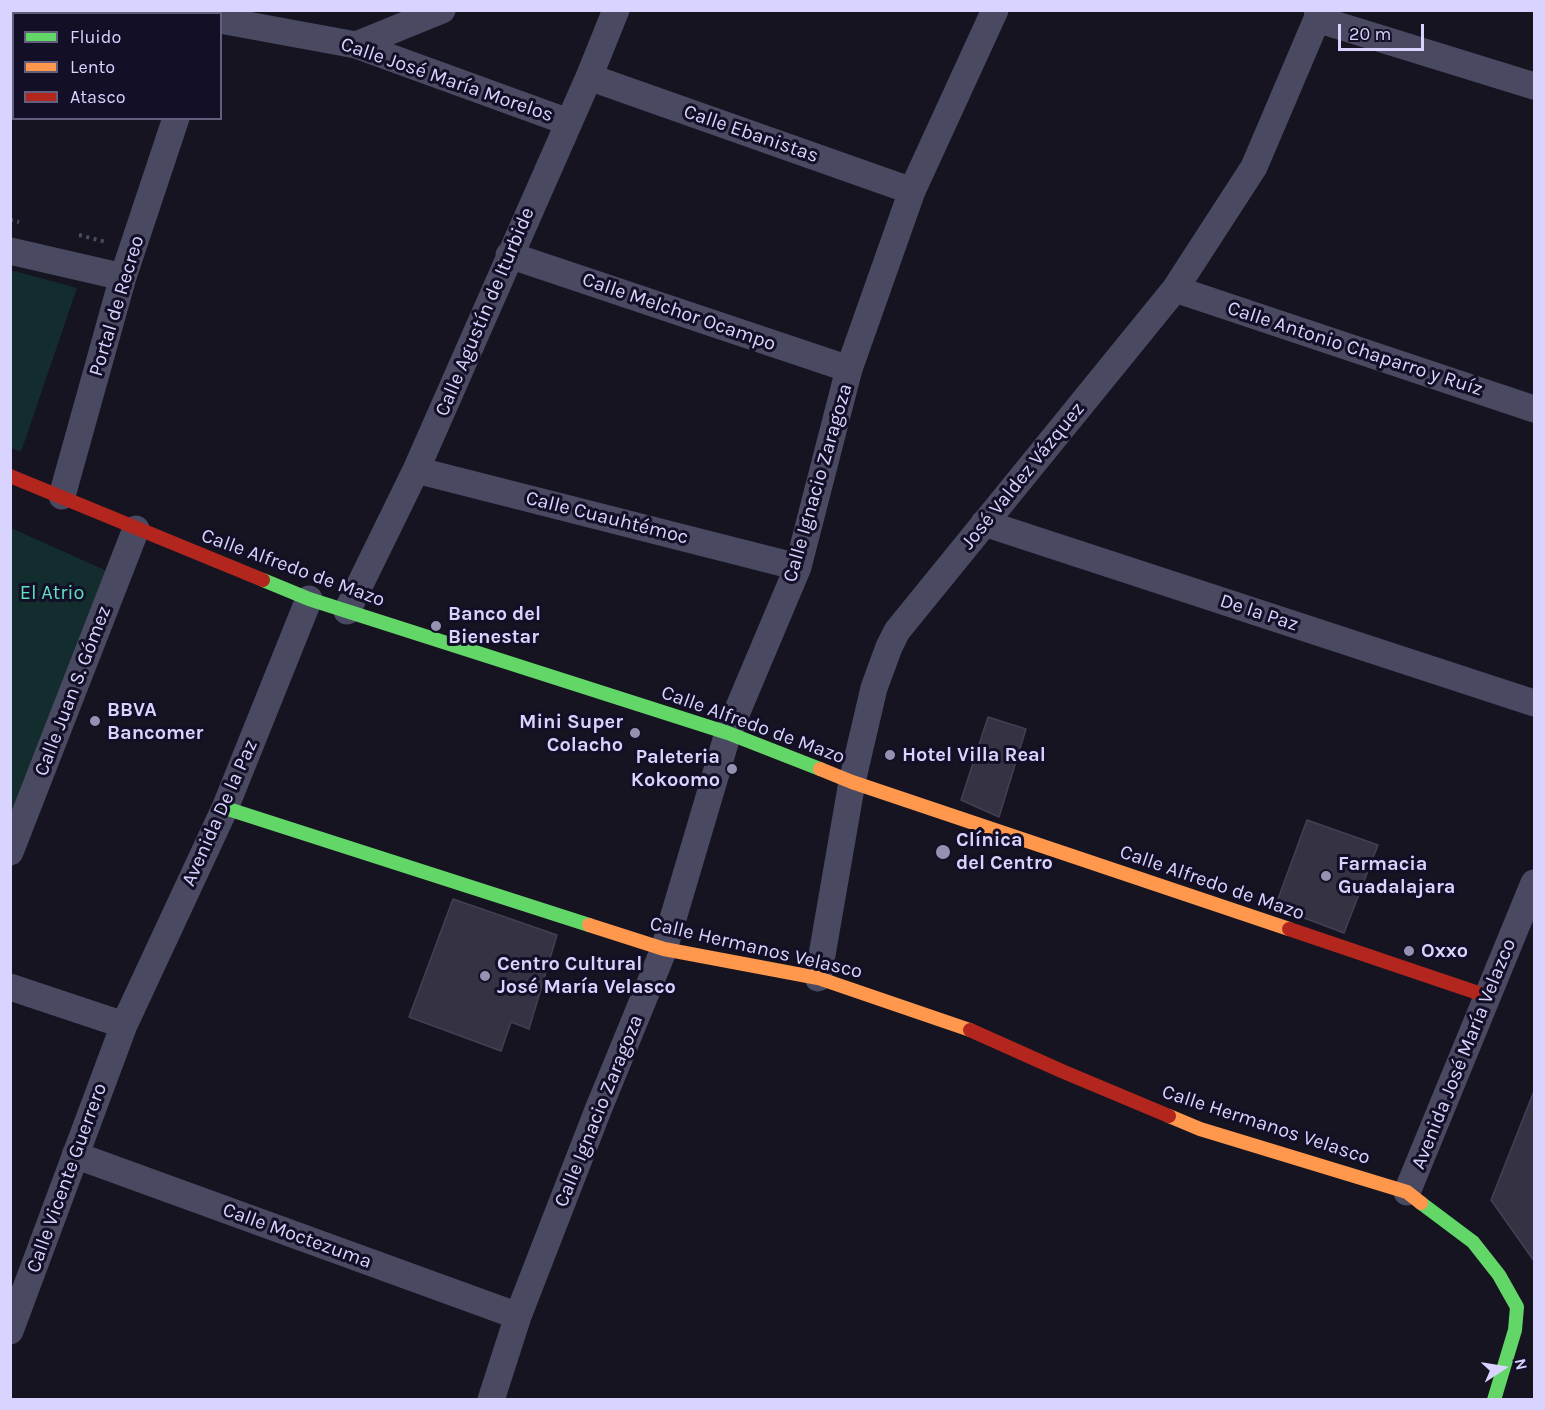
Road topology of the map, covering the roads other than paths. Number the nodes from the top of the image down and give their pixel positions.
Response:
1 (442, 10) edge
2 (616, 10) edge
3 (995, 10) edge
4 (1318, 15) edge
5 (222, 21) edge
6 (356, 45) junction
7 (589, 77) junction
8 (1534, 86) edge
9 (175, 120) edge
10 (568, 122) junction
11 (912, 191) junction
12 (10, 251) edge
13 (509, 255) junction
14 (123, 277) junction
15 (1175, 290) junction
16 (849, 369) junction
17 (1534, 409) edge
18 (416, 470) junction
19 (10, 476) edge
20 (62, 496) junction
21 (984, 524) junction
22 (136, 529) junction
23 (798, 567) junction
24 (309, 599) junction
25 (347, 611) junction
26 (1534, 703) edge
27 (728, 733) junction
28 (852, 782) junction
29 (225, 808) junction
30 (10, 852) edge
31 (1534, 883) edge
32 (664, 949) junction
33 (818, 978) junction
34 (10, 987) edge
35 (1487, 996) junction
36 (124, 1025) junction
37 (75, 1155) junction
38 (1407, 1192) junction
39 (1526, 1308) edge
40 (518, 1316) junction
41 (10, 1331) edge
42 (491, 1400) edge
43 (1494, 1400) edge

1 - 6 street
2 - 7 street, Calle Agustín de Iturbide
3 - 11 street, Calle Ignacio Zaragoza
4 - 8 street
4 - 15 street, José Valdez Vázquez
5 - 6 street, Calle José María Morelos
6 - 10 street, Calle José María Morelos
7 - 10 street, Calle Agustín de Iturbide
7 - 11 street, Calle Ebanistas
9 - 14 street, Portal de Recreo
10 - 13 street, Calle Agustín de Iturbide
11 - 16 street, Calle Ignacio Zaragoza
12 - 14 street
13 - 16 street, Calle Melchor Ocampo
13 - 18 street, Calle Agustín de Iturbide
14 - 20 street, Portal de Recreo
15 - 17 street, Calle Antonio Chaparro y Ruíz
15 - 21 street, José Valdez Vázquez
16 - 23 street, Calle Ignacio Zaragoza
18 - 23 street, Calle Cuauhtémoc
18 - 25 street, Calle Agustín de Iturbide
19 - 20 street, Calle Alfredo de Mazo
20 - 22 street, Calle Alfredo de Mazo
21 - 26 street, De la Paz
21 - 28 street, José Valdez Vázquez
22 - 24 street, Calle Alfredo de Mazo
22 - 30 street, Calle Juan S. Gómez
23 - 27 street, Calle Ignacio Zaragoza
24 - 25 street, Calle Alfredo de Mazo
24 - 29 street, Avenida De la Paz
25 - 27 street, Calle Alfredo de Mazo
27 - 28 street, Calle Alfredo de Mazo
27 - 32 street, Calle Ignacio Zaragoza
28 - 33 street, José Valdez Vázquez
28 - 35 street, Calle Alfredo de Mazo
29 - 32 street, Calle Hermanos Velasco
29 - 36 street, Avenida De la Paz
31 - 35 street, Avenida José María Velazco
32 - 33 street, Calle Hermanos Velasco
32 - 40 street, Calle Ignacio Zaragoza
33 - 38 street, Calle Hermanos Velasco
34 - 36 street
35 - 38 street, Avenida José María Velazco
36 - 37 street, Calle Vicente Guerrero
37 - 40 street, Calle Moctezuma
37 - 41 street, Calle Vicente Guerrero
38 - 39 street
39 - 43 street
40 - 42 street, Calle Ignacio Zaragoza

